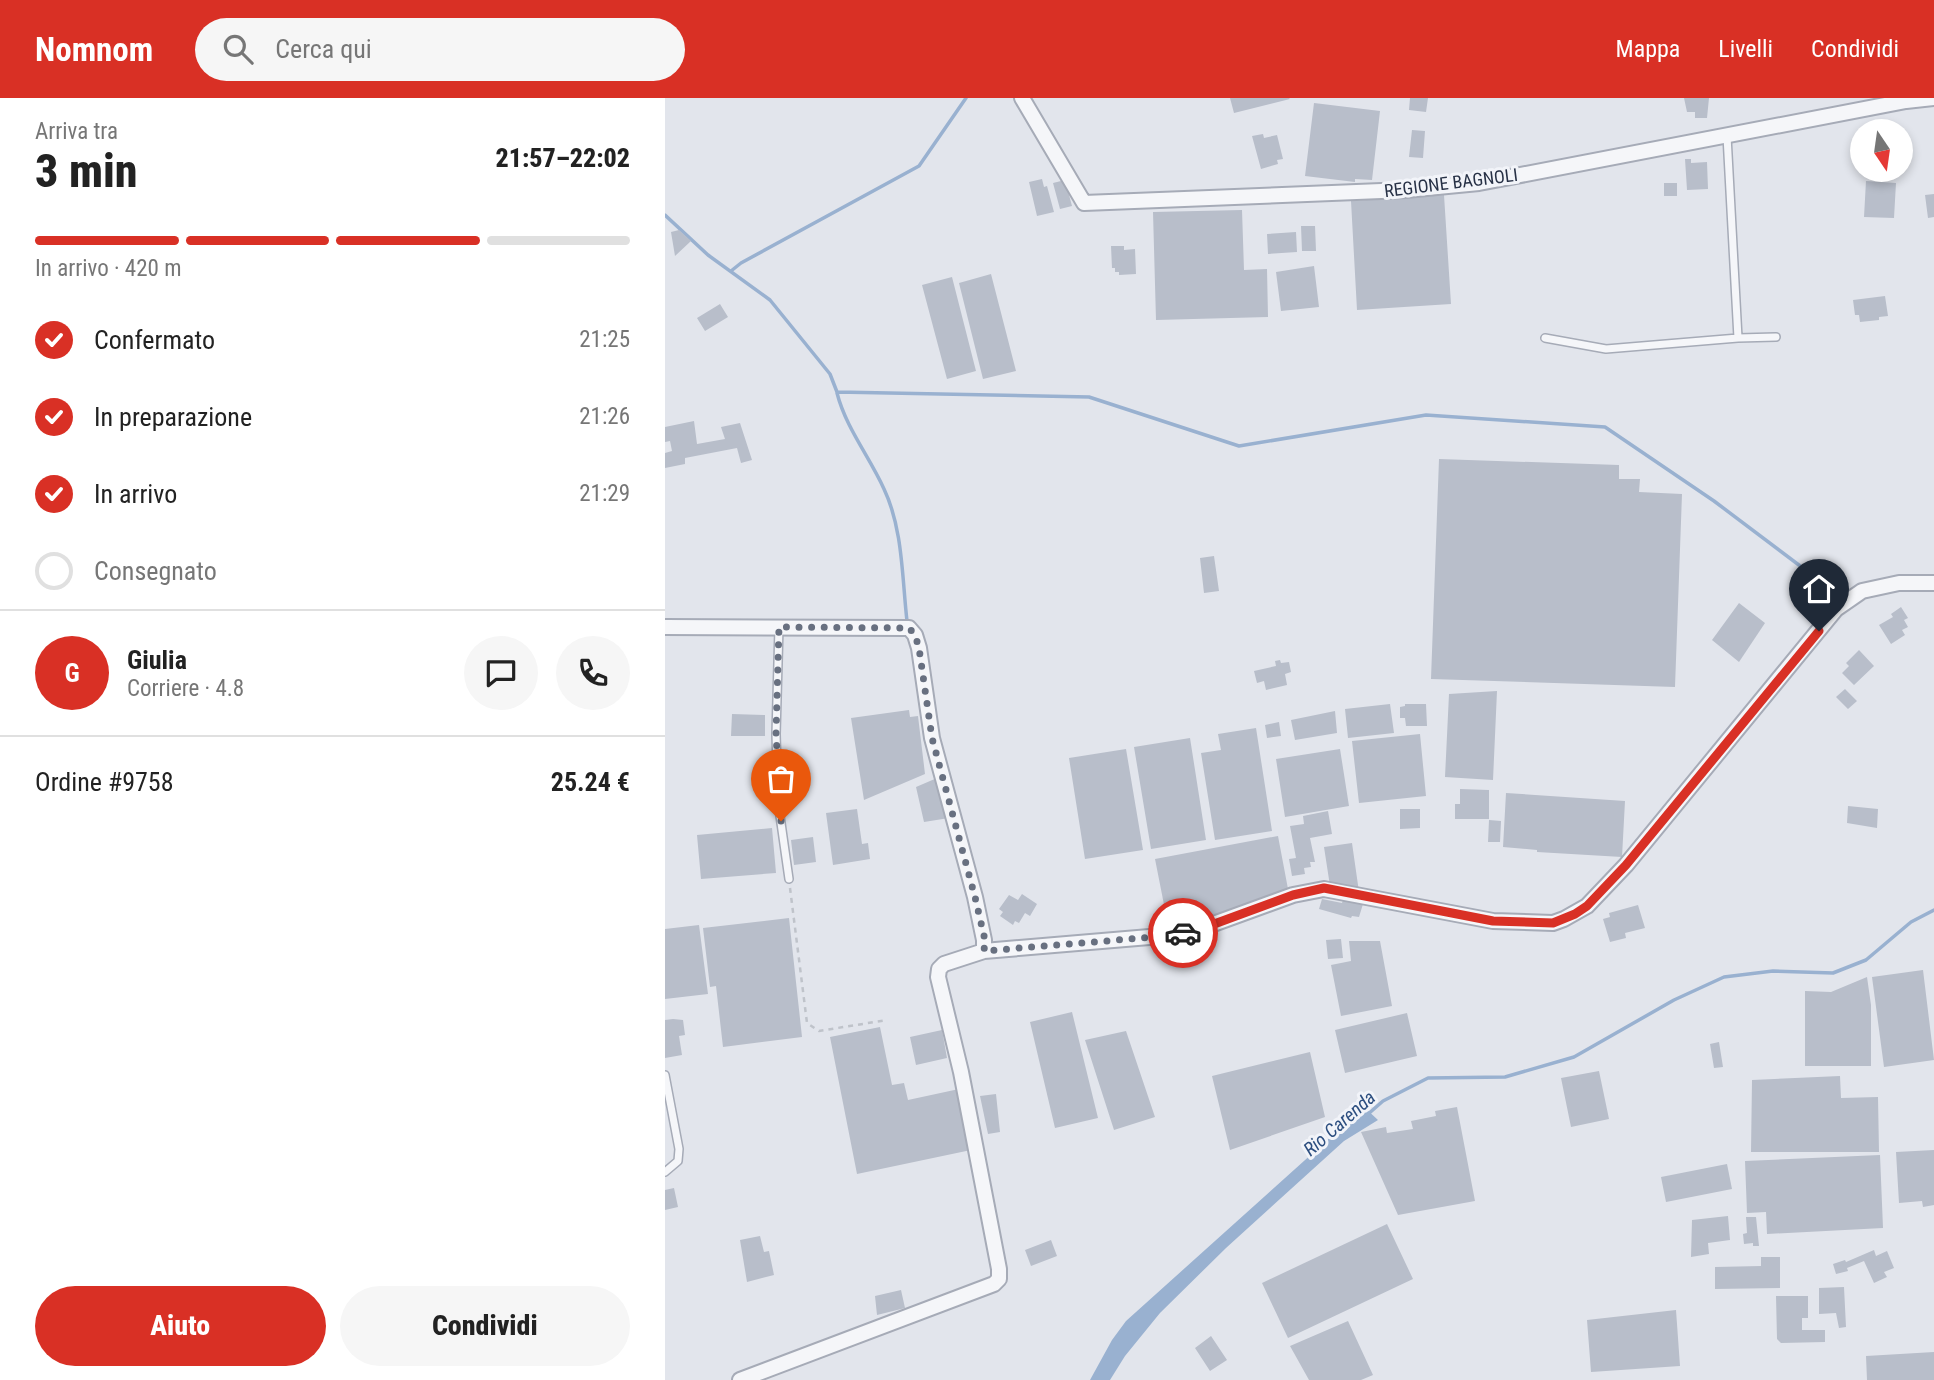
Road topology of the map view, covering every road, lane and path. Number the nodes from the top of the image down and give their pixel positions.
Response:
1 (1022, 98) edge
2 (1934, 98) edge
3 (1727, 136) junction
4 (1776, 337) dead end
5 (1545, 338) dead end
6 (1738, 338) junction
7 (1934, 583) edge
8 (665, 627) edge
9 (779, 627) junction
10 (789, 879) joint
11 (984, 951) junction
12 (887, 1020) dead end
13 (665, 1075) edge
14 (665, 1172) edge
15 (750, 1378) edge

1 - 3 street, REGIONE BAGNOLI
2 - 3 street, REGIONE BAGNOLI
3 - 6 lane
4 - 6 lane
5 - 6 lane
7 - 11 street
8 - 9 street
9 - 10 lane
9 - 11 street
10 - 12 path
11 - 15 street
13 - 14 lane

